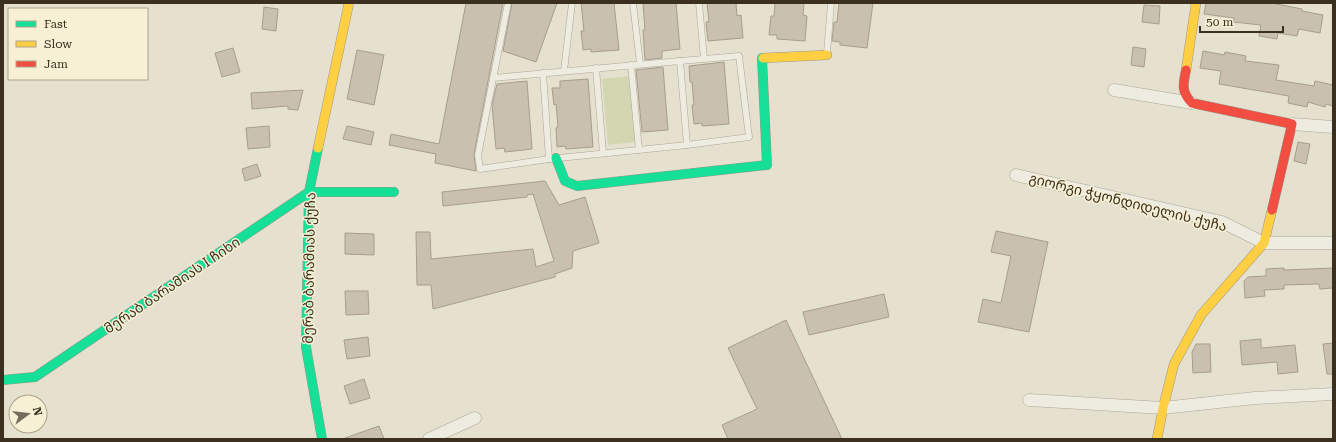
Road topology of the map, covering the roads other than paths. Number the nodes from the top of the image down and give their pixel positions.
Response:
1 (350, 3) edge
2 (508, 3) edge
3 (572, 3) edge
4 (633, 3) edge
5 (699, 3) edge
6 (831, 3) edge
7 (1196, 3) edge
8 (827, 55) joint
9 (704, 59) junction
10 (680, 61) junction
11 (640, 64) junction
12 (631, 65) junction
13 (596, 68) junction
14 (564, 71) junction
15 (543, 73) junction
16 (493, 78) junction
17 (1114, 90) dead end
18 (1192, 103) junction
19 (1292, 124) junction
20 (1333, 128) edge
21 (687, 145) junction
22 (639, 150) junction
23 (603, 153) junction
24 (553, 158) junction
25 (1016, 175) dead end
26 (309, 192) junction
27 (394, 192) dead end
28 (1264, 243) junction
29 (1333, 243) edge
30 (3, 380) edge
31 (1333, 394) edge
32 (1029, 400) dead end
33 (1162, 408) junction
34 (475, 418) dead end
35 (322, 439) edge
36 (429, 439) edge
37 (1157, 439) edge

1 - 26 street, მერაბ ბარამიას ქუჩა
2 - 16 lane
3 - 14 lane
4 - 11 lane
5 - 9 lane
6 - 8 lane
7 - 18 street
8 - 24 street
9 - 10 lane
9 - 21 lane
10 - 11 lane
10 - 21 lane
11 - 12 lane
12 - 13 lane
12 - 22 lane
13 - 14 lane
13 - 23 lane
14 - 15 lane
15 - 16 lane
15 - 24 lane
16 - 24 lane
17 - 18 street
18 - 19 street
19 - 20 street
19 - 28 street
21 - 22 lane
22 - 23 lane
23 - 24 lane
25 - 28 street, გიორგი ჭყონდიდელის ქუჩა
26 - 27 street
26 - 30 street, მერაბ ბარამიას I ჩიხი
26 - 35 street, მერაბ ბარამიას ქუჩა
28 - 29 street, გიორგი ჭყონდიდელის ქუჩა
28 - 33 street
31 - 33 street
32 - 33 street
33 - 37 street
34 - 36 street

